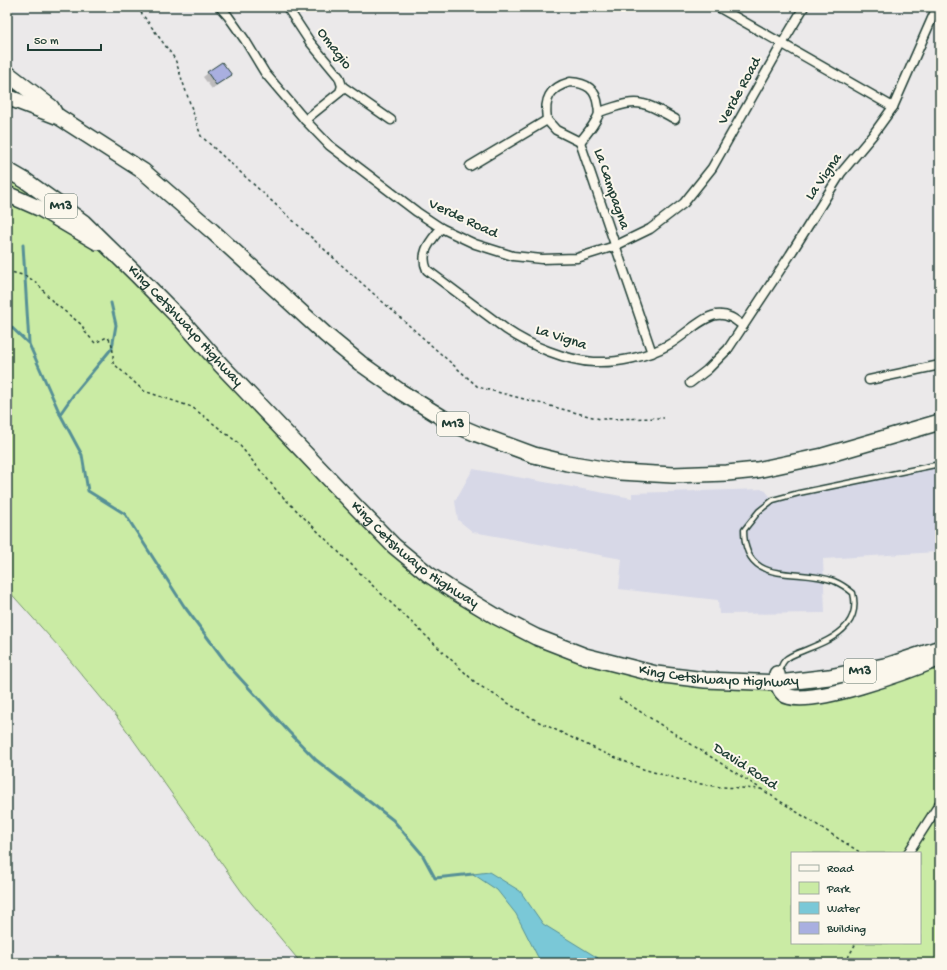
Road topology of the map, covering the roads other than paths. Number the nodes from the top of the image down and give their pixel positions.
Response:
1 (220, 7) edge
2 (287, 7) edge
3 (718, 7) edge
4 (804, 7) edge
5 (937, 7) edge
6 (782, 44) junction
7 (7, 73) edge
8 (342, 86) junction
9 (7, 97) edge
10 (893, 107) junction
11 (600, 112) junction
12 (59, 117) junction
13 (675, 119) dead end
14 (305, 120) junction
15 (391, 120) dead end
16 (546, 120) junction
17 (580, 142) junction
18 (470, 166) dead end
19 (7, 170) edge
20 (7, 194) edge
21 (441, 228) junction
22 (616, 246) junction
23 (110, 248) junction
24 (743, 326) junction
25 (652, 353) junction
26 (940, 365) edge
27 (869, 380) dead end
28 (690, 383) dead end
29 (940, 422) edge
30 (940, 464) edge
31 (940, 648) edge
32 (940, 658) edge
33 (778, 678) junction
34 (940, 803) edge
35 (909, 852) edge

1 - 14 street, Verde Road
2 - 8 street, Omagio
3 - 6 street
4 - 6 street, Verde Road
5 - 10 street, La Vigna
6 - 10 street
6 - 22 street, Verde Road
7 - 12 highway
8 - 14 street, Omagio
8 - 15 street
9 - 12 highway, M13
10 - 24 street, La Vigna
11 - 13 street
11 - 16 street
11 - 17 street, La Campagna
12 - 29 highway, M13
14 - 21 street, Verde Road
16 - 17 street, La Campagna
16 - 18 street
17 - 22 street, La Campagna
19 - 23 highway, King Cetshwayo Highway / M13
20 - 23 highway
21 - 22 street, Verde Road
21 - 25 street, La Vigna
22 - 25 street, La Campagna
23 - 33 highway, King Cetshwayo Highway / M13
24 - 25 street, La Vigna
24 - 28 street, La Vigna
26 - 27 street
30 - 33 lane
31 - 33 highway, King Cetshwayo Highway / M13
32 - 33 highway
34 - 35 street

